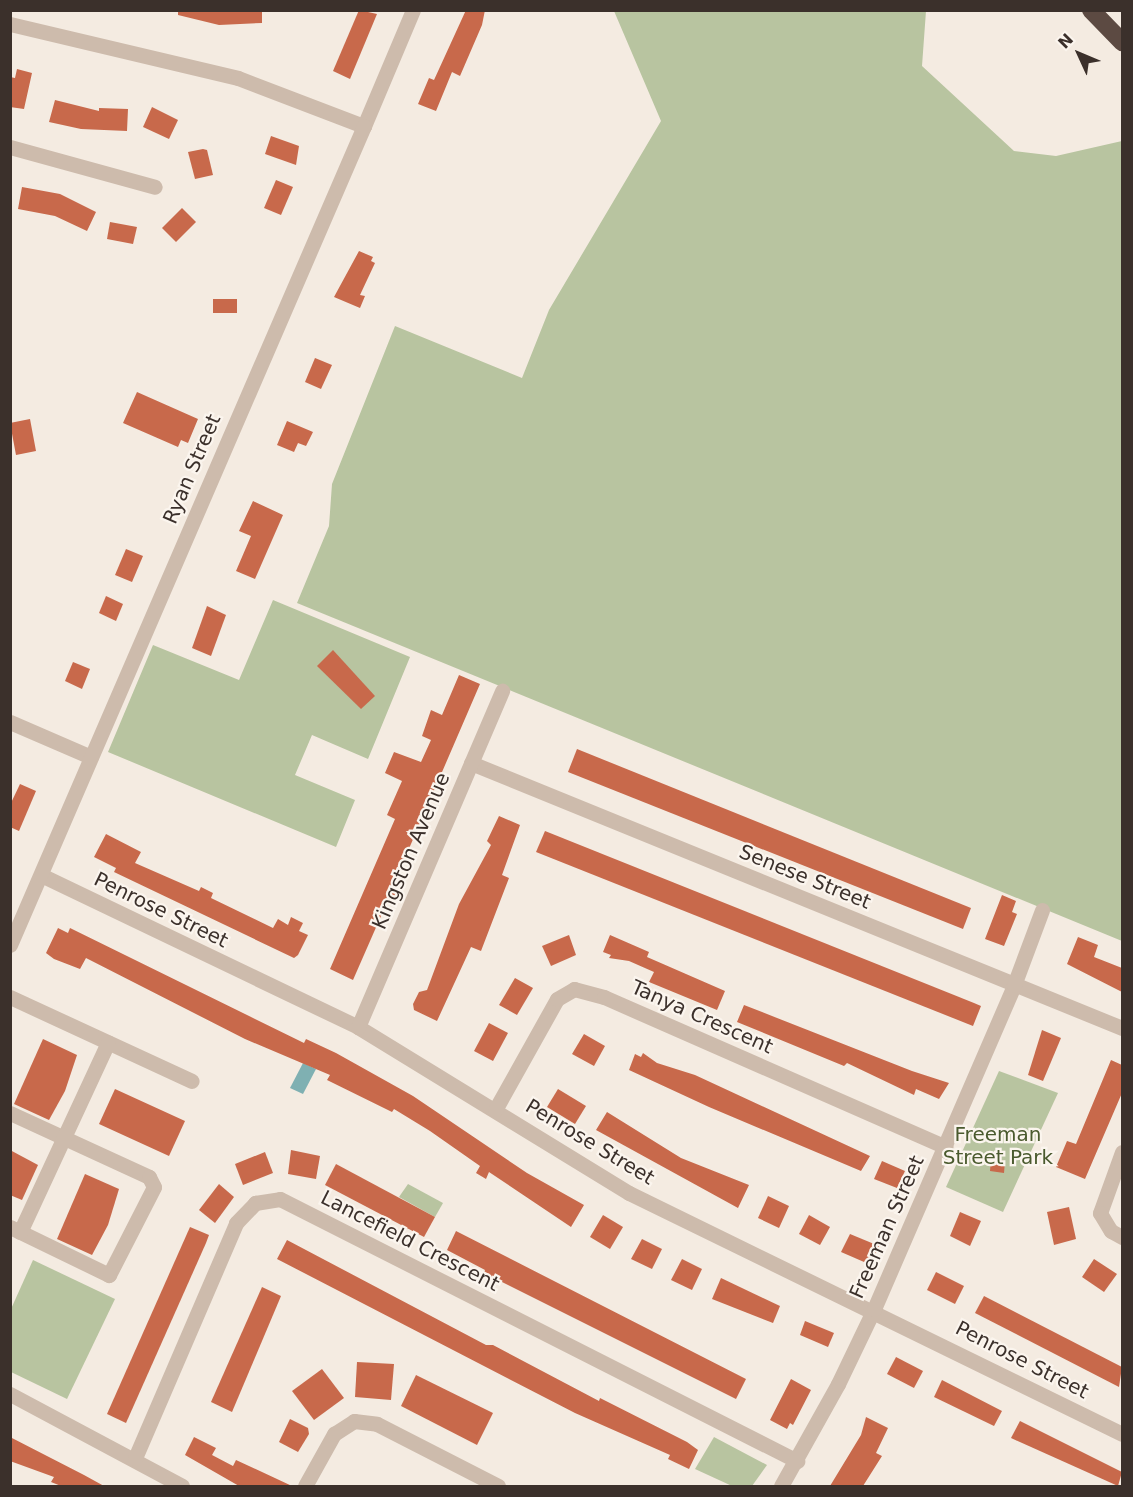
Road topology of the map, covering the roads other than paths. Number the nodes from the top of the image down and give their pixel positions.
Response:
1 (413, 10) edge
2 (1091, 10) edge
3 (10, 24) edge
4 (1122, 42) edge
5 (364, 126) junction
6 (10, 147) edge
7 (155, 187) dead end
8 (502, 692) dead end
9 (10, 722) edge
10 (91, 757) junction
11 (471, 763) junction
12 (41, 875) junction
13 (1042, 910) dead end
14 (10, 945) edge
15 (1014, 985) junction
16 (10, 997) edge
17 (358, 1028) junction
18 (1122, 1028) edge
19 (108, 1042) junction
20 (192, 1081) dead end
21 (495, 1110) junction
22 (10, 1113) edge
23 (65, 1138) junction
24 (945, 1147) junction
25 (1122, 1152) edge
26 (15, 1229) edge
27 (1122, 1237) edge
28 (873, 1309) junction
29 (10, 1394) edge
30 (1122, 1434) edge
31 (135, 1458) junction
32 (796, 1461) junction
33 (183, 1486) edge
34 (305, 1486) edge
35 (498, 1486) edge
36 (781, 1486) edge

1 - 5 street, Ryan Street
2 - 4 highway
3 - 5 street
5 - 10 street, Ryan Street
6 - 7 street
8 - 11 street, Kingston Avenue
9 - 10 street
10 - 12 street, Ryan Street
11 - 15 street, Senese Street
11 - 17 street, Kingston Avenue
12 - 14 street, Ryan Street
12 - 17 street, Penrose Street
13 - 15 street, Freeman Street
15 - 18 street, Senese Street
15 - 24 street, Freeman Street
16 - 19 street
17 - 21 street, Penrose Street
19 - 20 street
19 - 23 street
21 - 24 street, Tanya Crescent
21 - 28 street, Penrose Street
22 - 23 street
23 - 26 street
23 - 26 street
24 - 28 street, Freeman Street
25 - 27 street
28 - 30 street, Penrose Street
28 - 32 street, Freeman Street
29 - 31 street
31 - 32 street, Lancefield Crescent
31 - 33 street
32 - 36 street, Freeman Street
34 - 35 street

